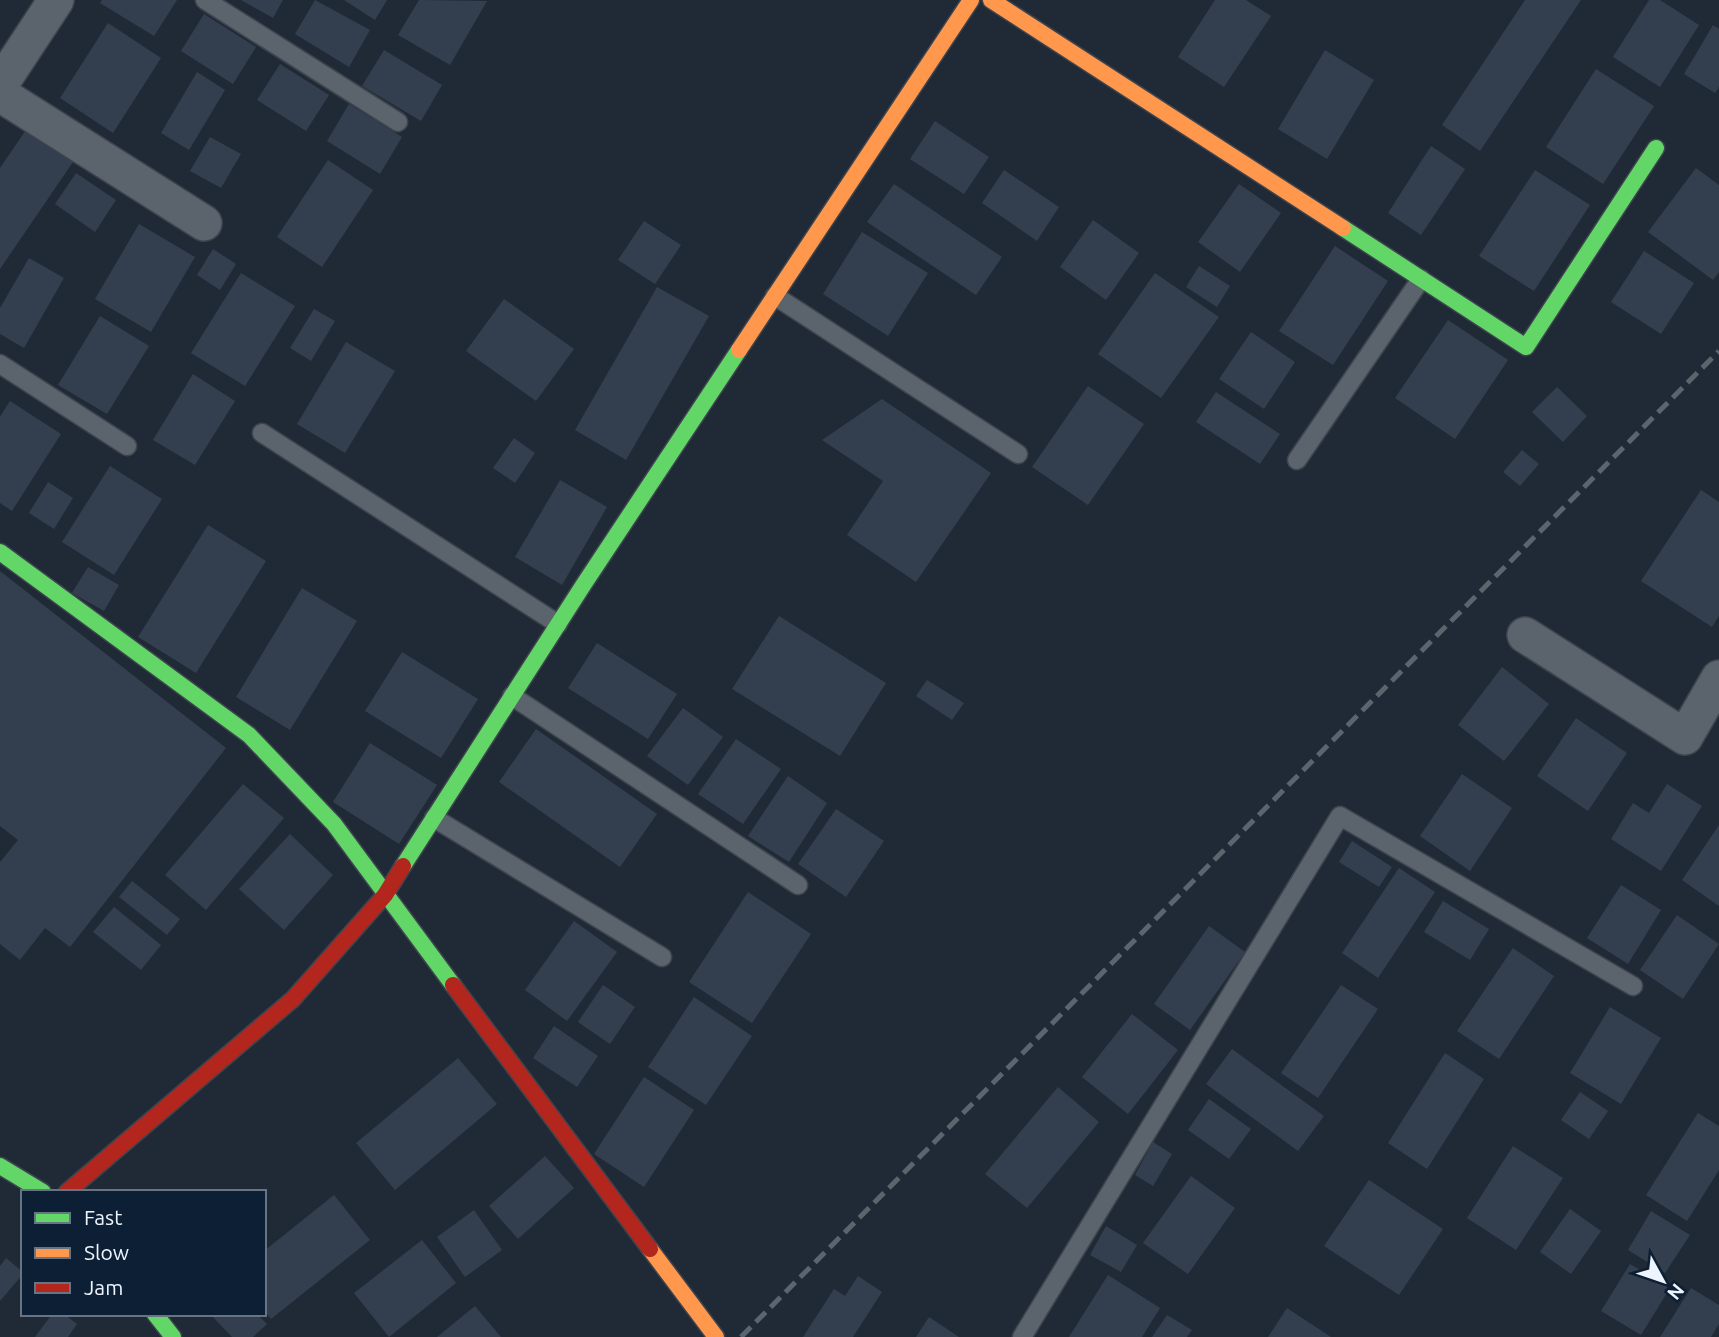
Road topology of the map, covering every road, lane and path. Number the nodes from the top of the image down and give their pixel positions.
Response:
1 (56, 0) edge
2 (205, 0) edge
3 (971, 0) edge
4 (991, 0) edge
5 (0, 86) edge
6 (0, 94) edge
7 (398, 122) dead end
8 (1656, 148) dead end
9 (204, 223) dead end
10 (1421, 279) junction
11 (775, 296) junction
12 (0, 365) edge
13 (262, 433) dead end
14 (127, 446) dead end
15 (1018, 454) dead end
16 (1297, 460) dead end
17 (0, 552) edge
18 (558, 624) junction
19 (1525, 635) dead end
20 (1719, 678) edge
21 (512, 696) junction
22 (434, 818) junction
23 (798, 885) dead end
24 (385, 895) junction
25 (662, 957) dead end
26 (1633, 986) dead end
27 (0, 1166) edge
28 (40, 1190) edge
29 (69, 1190) edge
30 (157, 1316) edge
31 (173, 1337) edge
32 (716, 1337) edge
33 (1022, 1337) edge

1 - 5 street
2 - 7 lane
3 - 11 street
4 - 10 street
6 - 9 street
8 - 10 street
10 - 16 lane
11 - 15 lane
11 - 18 street
12 - 14 lane
13 - 18 lane
17 - 24 street
18 - 21 street
19 - 20 street
21 - 22 street
21 - 23 lane
22 - 24 street
22 - 25 lane
24 - 29 street
24 - 32 street
26 - 33 lane
27 - 28 street
30 - 31 street

